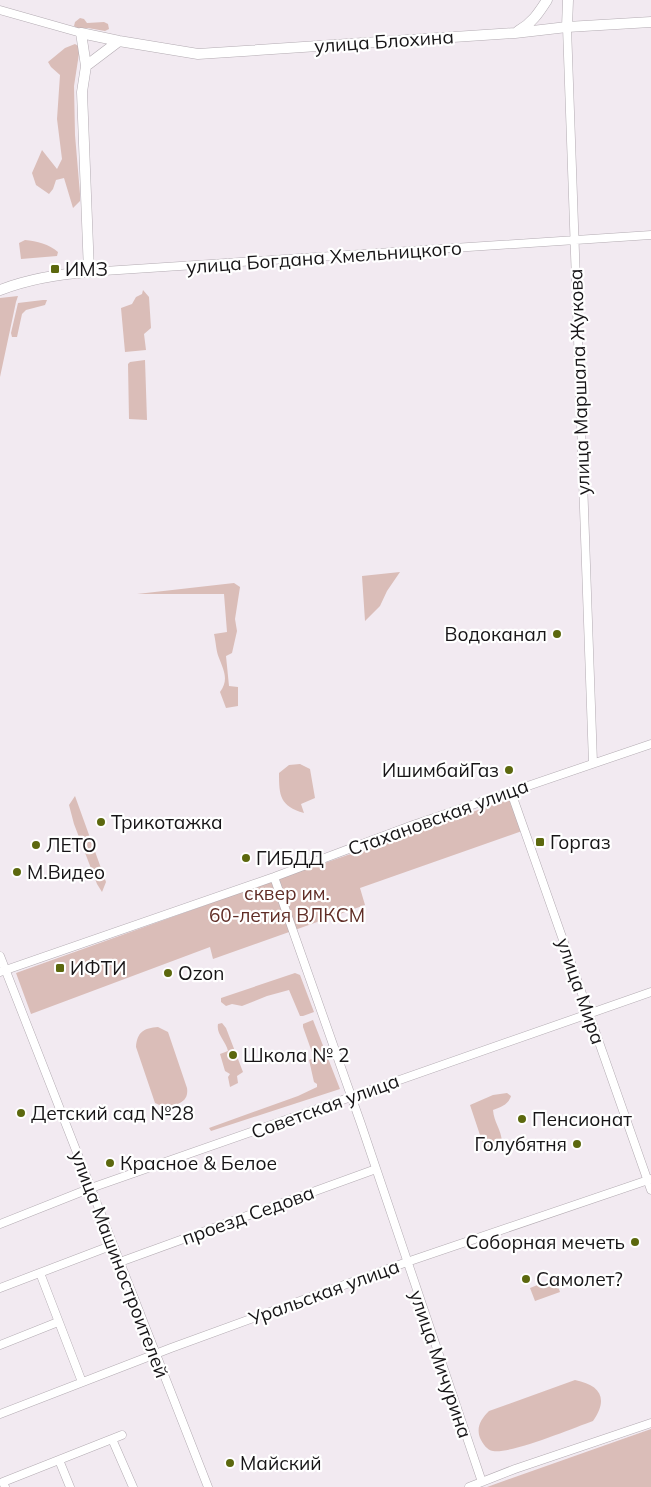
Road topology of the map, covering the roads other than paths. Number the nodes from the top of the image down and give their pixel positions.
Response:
1 (547, 0) edge
2 (568, 0) edge
3 (0, 10) edge
4 (651, 22) edge
5 (567, 27) junction
6 (81, 33) junction
7 (514, 33) junction
8 (119, 41) junction
9 (86, 66) junction
10 (651, 235) edge
11 (575, 240) junction
12 (89, 272) junction
13 (0, 290) edge
14 (651, 744) edge
15 (593, 763) junction
16 (511, 792) junction
17 (274, 877) junction
18 (0, 956) edge
19 (3, 971) edge
20 (651, 992) edge
21 (589, 1014) junction
22 (351, 1097) junction
23 (376, 1169) junction
24 (649, 1180) edge
25 (91, 1188) junction
26 (651, 1190) edge
27 (0, 1224) edge
28 (113, 1246) junction
29 (120, 1262) junction
30 (406, 1262) junction
31 (40, 1272) junction
32 (0, 1288) edge
33 (58, 1322) junction
34 (0, 1345) edge
35 (156, 1354) junction
36 (82, 1382) junction
37 (0, 1414) edge
38 (651, 1423) edge
39 (122, 1435) dead end
40 (112, 1439) junction
41 (60, 1460) junction
42 (482, 1482) junction
43 (5, 1487) edge
44 (70, 1487) edge
45 (133, 1487) edge
46 (208, 1487) edge
47 (469, 1487) edge

1 - 7 main road
2 - 5 main road, улица Маршала Жукова
3 - 6 street, улица Блохина
4 - 5 main road, улица Блохина
5 - 7 main road, улица Блохина
5 - 11 street, улица Маршала Жукова
6 - 8 main road, улица Блохина
6 - 9 main road
7 - 8 main road, улица Блохина
8 - 9 main road
9 - 12 main road
10 - 11 street, улица Богдана Хмельницкого
11 - 12 street, улица Богдана Хмельницкого
11 - 15 street, улица Маршала Жукова
12 - 13 main road, улица Богдана Хмельницкого
14 - 15 street, Стахановская улица
15 - 16 street, Стахановская улица
16 - 17 street, Стахановская улица
16 - 21 street, улица Мира
17 - 19 street, Стахановская улица
17 - 22 street, улица Мичурина
18 - 19 street, улица Машиностроителей
19 - 25 street, улица Машиностроителей
20 - 21 street, Советская улица
21 - 22 street, Советская улица
21 - 24 street, улица Мира
22 - 23 street, улица Мичурина
22 - 25 street, Советская улица
23 - 29 street, проезд Седова
23 - 30 street, улица Мичурина
24 - 26 street, улица Мира
24 - 30 street, Уральская улица
25 - 27 street, Советская улица
25 - 28 street, улица Машиностроителей
28 - 29 street, улица Машиностроителей
28 - 31 street
29 - 35 street, улица Машиностроителей
30 - 35 street, Уральская улица
30 - 42 street, улица Мичурина
31 - 32 street
31 - 33 street
33 - 34 street
33 - 36 street
35 - 36 street, Уральская улица
35 - 46 street, улица Машиностроителей
36 - 37 street, Уральская улица
38 - 42 street
39 - 40 street
40 - 41 street
40 - 45 street
41 - 43 street
41 - 44 street
42 - 47 street

